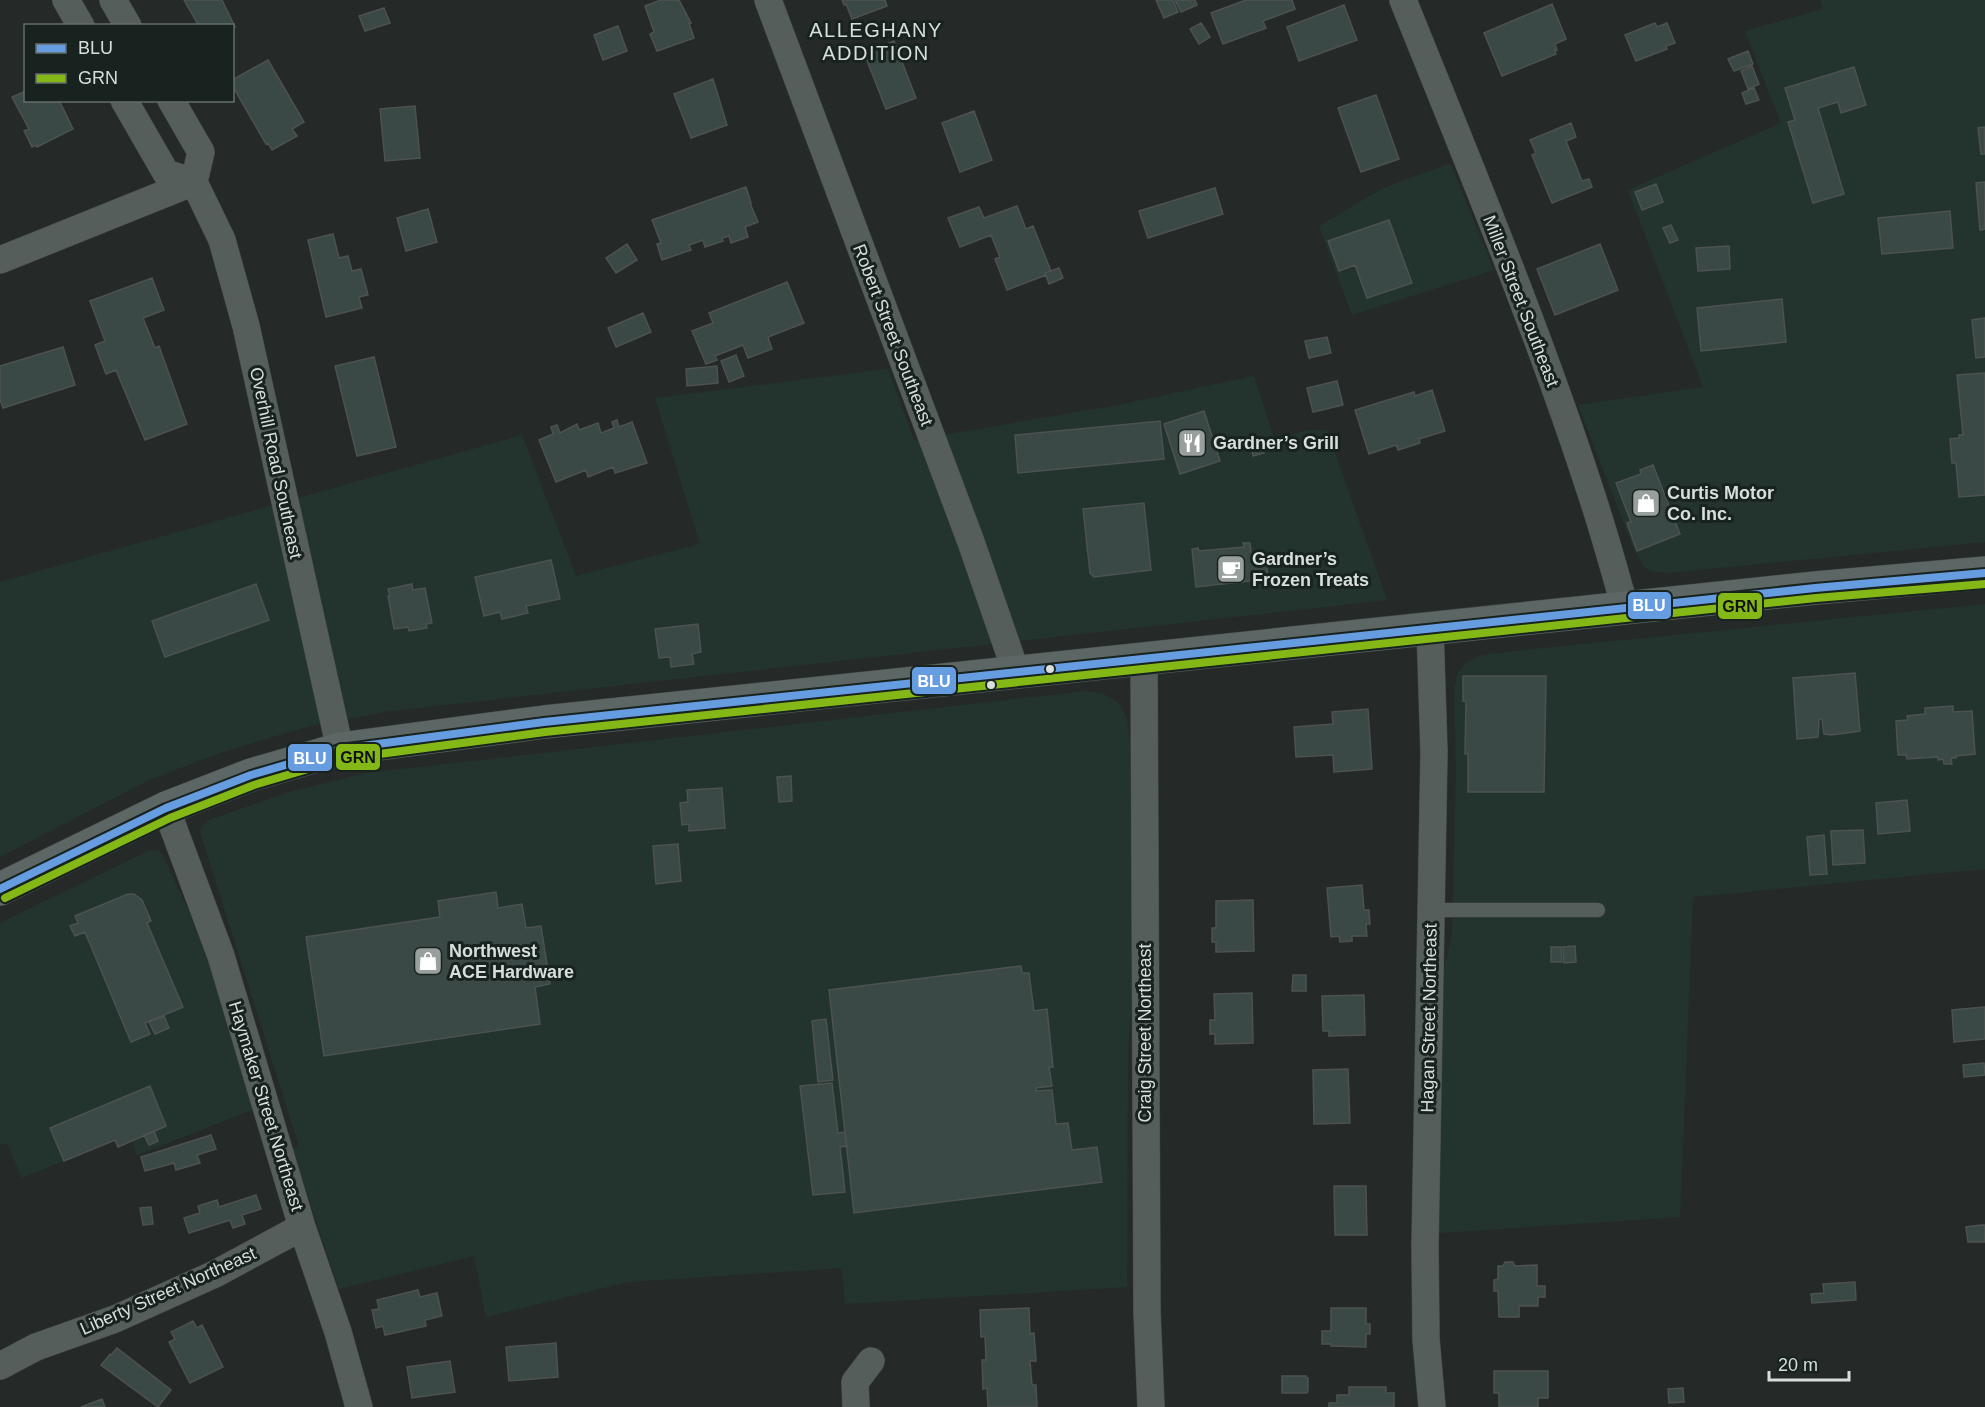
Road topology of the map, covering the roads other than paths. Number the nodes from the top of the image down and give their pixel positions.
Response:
1 (66, 0) edge
2 (113, 0) edge
3 (768, 0) edge
4 (1403, 0) edge
5 (80, 24) edge
6 (127, 24) edge
7 (125, 102) edge
8 (172, 102) edge
9 (194, 182) junction
10 (0, 260) edge
11 (1985, 573) edge
12 (1625, 608) junction
13 (1430, 628) junction
14 (1144, 658) junction
15 (1016, 672) junction
16 (340, 749) junction
17 (166, 808) junction
18 (0, 890) edge
19 (1432, 910) junction
20 (1598, 910) dead end
21 (302, 1227) junction
22 (871, 1361) dead end
23 (0, 1366) edge
24 (359, 1407) edge
25 (856, 1407) edge
26 (1151, 1407) edge
27 (1432, 1407) edge

1 - 5 street
2 - 6 street
3 - 15 street, Robert Street Southeast
4 - 12 street, Miller Street Southeast
7 - 9 street
8 - 9 street
9 - 10 street
9 - 16 street, Overhill Road Southeast
11 - 12 main road
12 - 13 main road
13 - 14 main road
13 - 19 street, Hagan Street Northeast
14 - 15 main road
14 - 26 street, Craig Street Northeast
15 - 16 main road
16 - 17 main road
17 - 18 main road
17 - 21 street, Haymaker Street Northeast
19 - 20 lane
19 - 27 street, Hagan Street Northeast
21 - 23 street, Liberty Street Northeast
21 - 24 street, Haymaker Street Northeast
22 - 25 street

